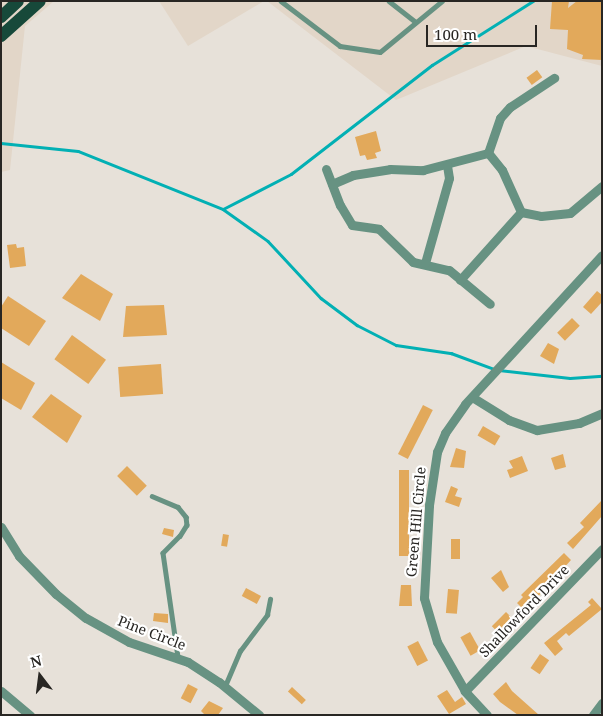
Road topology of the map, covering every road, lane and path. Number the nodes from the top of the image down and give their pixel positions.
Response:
1 (18, 1) edge
2 (40, 1) edge
3 (281, 1) edge
4 (389, 1) edge
5 (442, 1) edge
6 (1, 16) edge
7 (416, 22) junction
8 (1, 36) edge
9 (554, 78) dead end
10 (488, 153) junction
11 (447, 165) junction
12 (326, 169) dead end
13 (332, 184) junction
14 (602, 186) edge
15 (521, 212) junction
16 (602, 255) edge
17 (425, 263) junction
18 (460, 280) junction
19 (490, 304) dead end
20 (472, 396) junction
21 (602, 413) edge
22 (152, 496) dead end
23 (1, 528) edge
24 (602, 549) edge
25 (270, 599) dead end
26 (178, 657) junction
27 (224, 686) junction
28 (1, 691) edge
29 (465, 691) junction
30 (602, 702) edge
31 (30, 715) edge
32 (259, 715) edge
33 (487, 715) edge
34 (592, 715) edge

1 - 6 main road
2 - 8 main road
3 - 7 lane
4 - 7 lane
5 - 7 lane
9 - 10 street
10 - 11 street
10 - 15 street
11 - 13 street
11 - 17 street
12 - 13 street
13 - 17 street
14 - 15 street
15 - 18 street
16 - 20 street, Green Hill Circle
17 - 18 street
18 - 19 street
20 - 21 street
20 - 29 street, Green Hill Circle
22 - 26 lane
23 - 26 street, Pine Circle
24 - 29 street, Shallowford Drive
25 - 27 lane
26 - 27 street, Pine Circle
27 - 32 street, Pine Circle
28 - 31 street
29 - 33 street, Green Hill Circle
30 - 34 street

